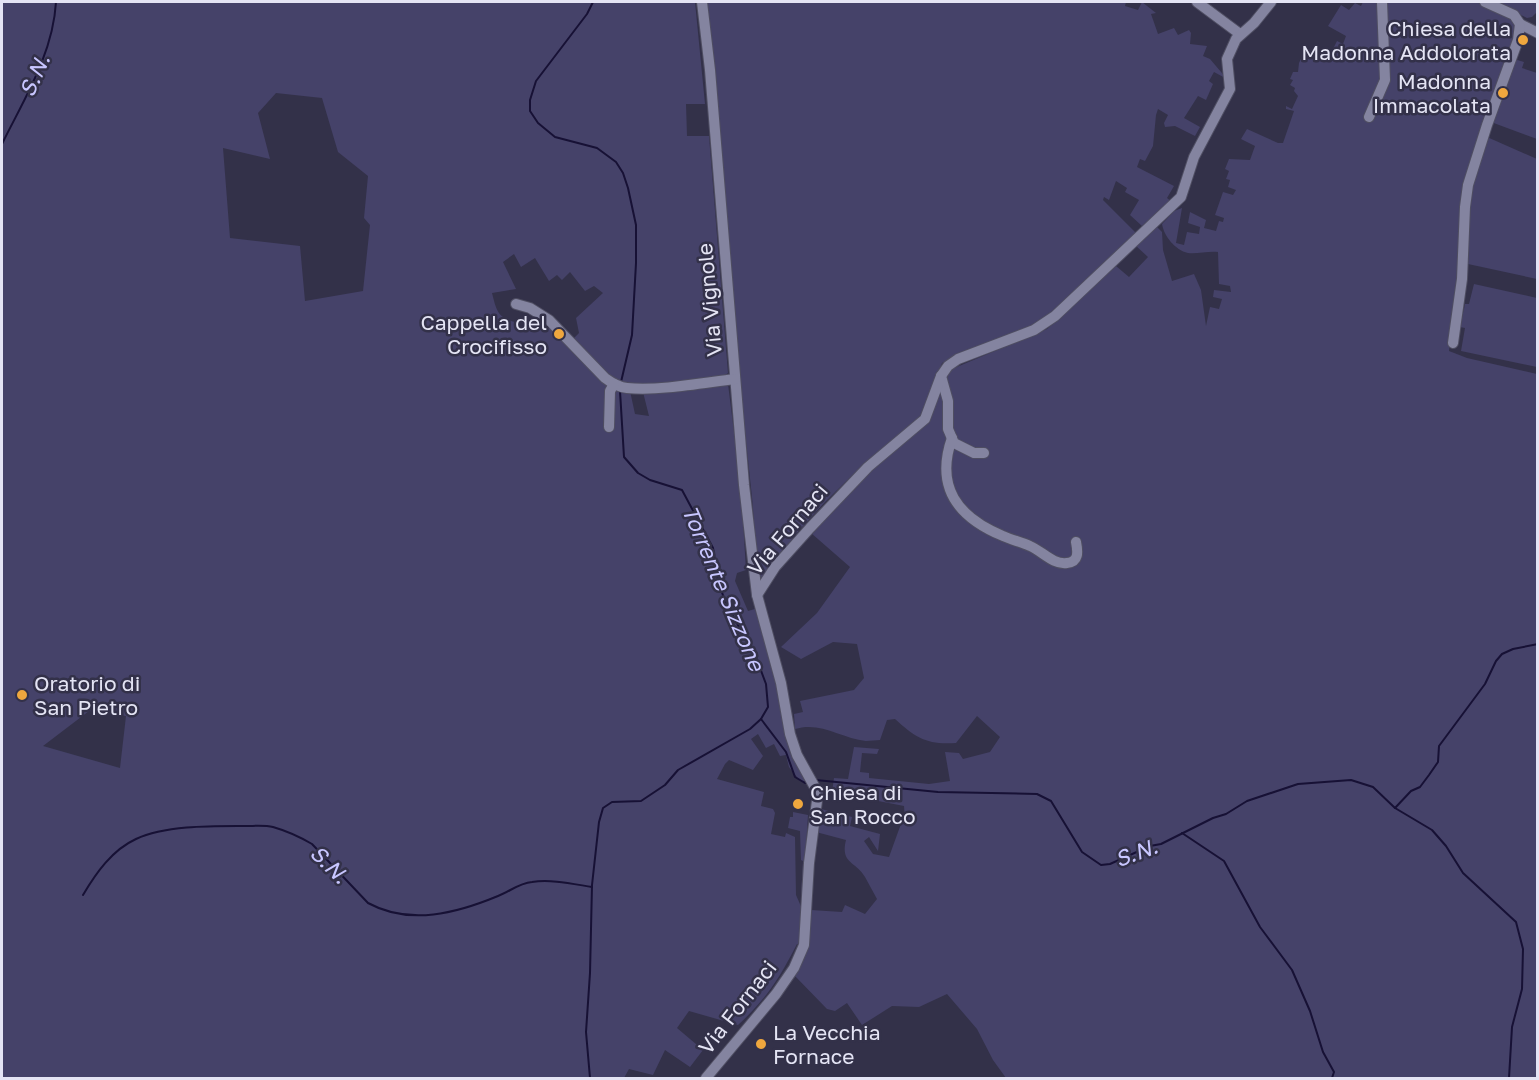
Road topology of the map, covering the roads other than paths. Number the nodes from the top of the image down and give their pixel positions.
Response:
1 (702, 2) edge
2 (1197, 2) edge
3 (1271, 2) edge
4 (1382, 2) edge
5 (1485, 2) edge
6 (1520, 24) junction
7 (1538, 33) edge
8 (1240, 34) junction
9 (1369, 117) dead end
10 (516, 304) dead end
11 (1453, 343) dead end
12 (941, 376) junction
13 (735, 380) junction
14 (619, 386) junction
15 (609, 427) dead end
16 (952, 438) junction
17 (984, 453) dead end
18 (1076, 542) dead end
19 (757, 595) junction
20 (706, 1078) edge

1 - 13 street, Via Vignole
2 - 8 street
3 - 8 street
4 - 9 street
5 - 6 street
6 - 7 street
6 - 11 street
8 - 12 street, Via Fornaci
10 - 14 street
12 - 16 street
12 - 19 street, Via Fornaci
13 - 14 street
13 - 19 street, Via Vignole
14 - 15 street
16 - 17 street
16 - 18 street
19 - 20 street, Via Fornaci

